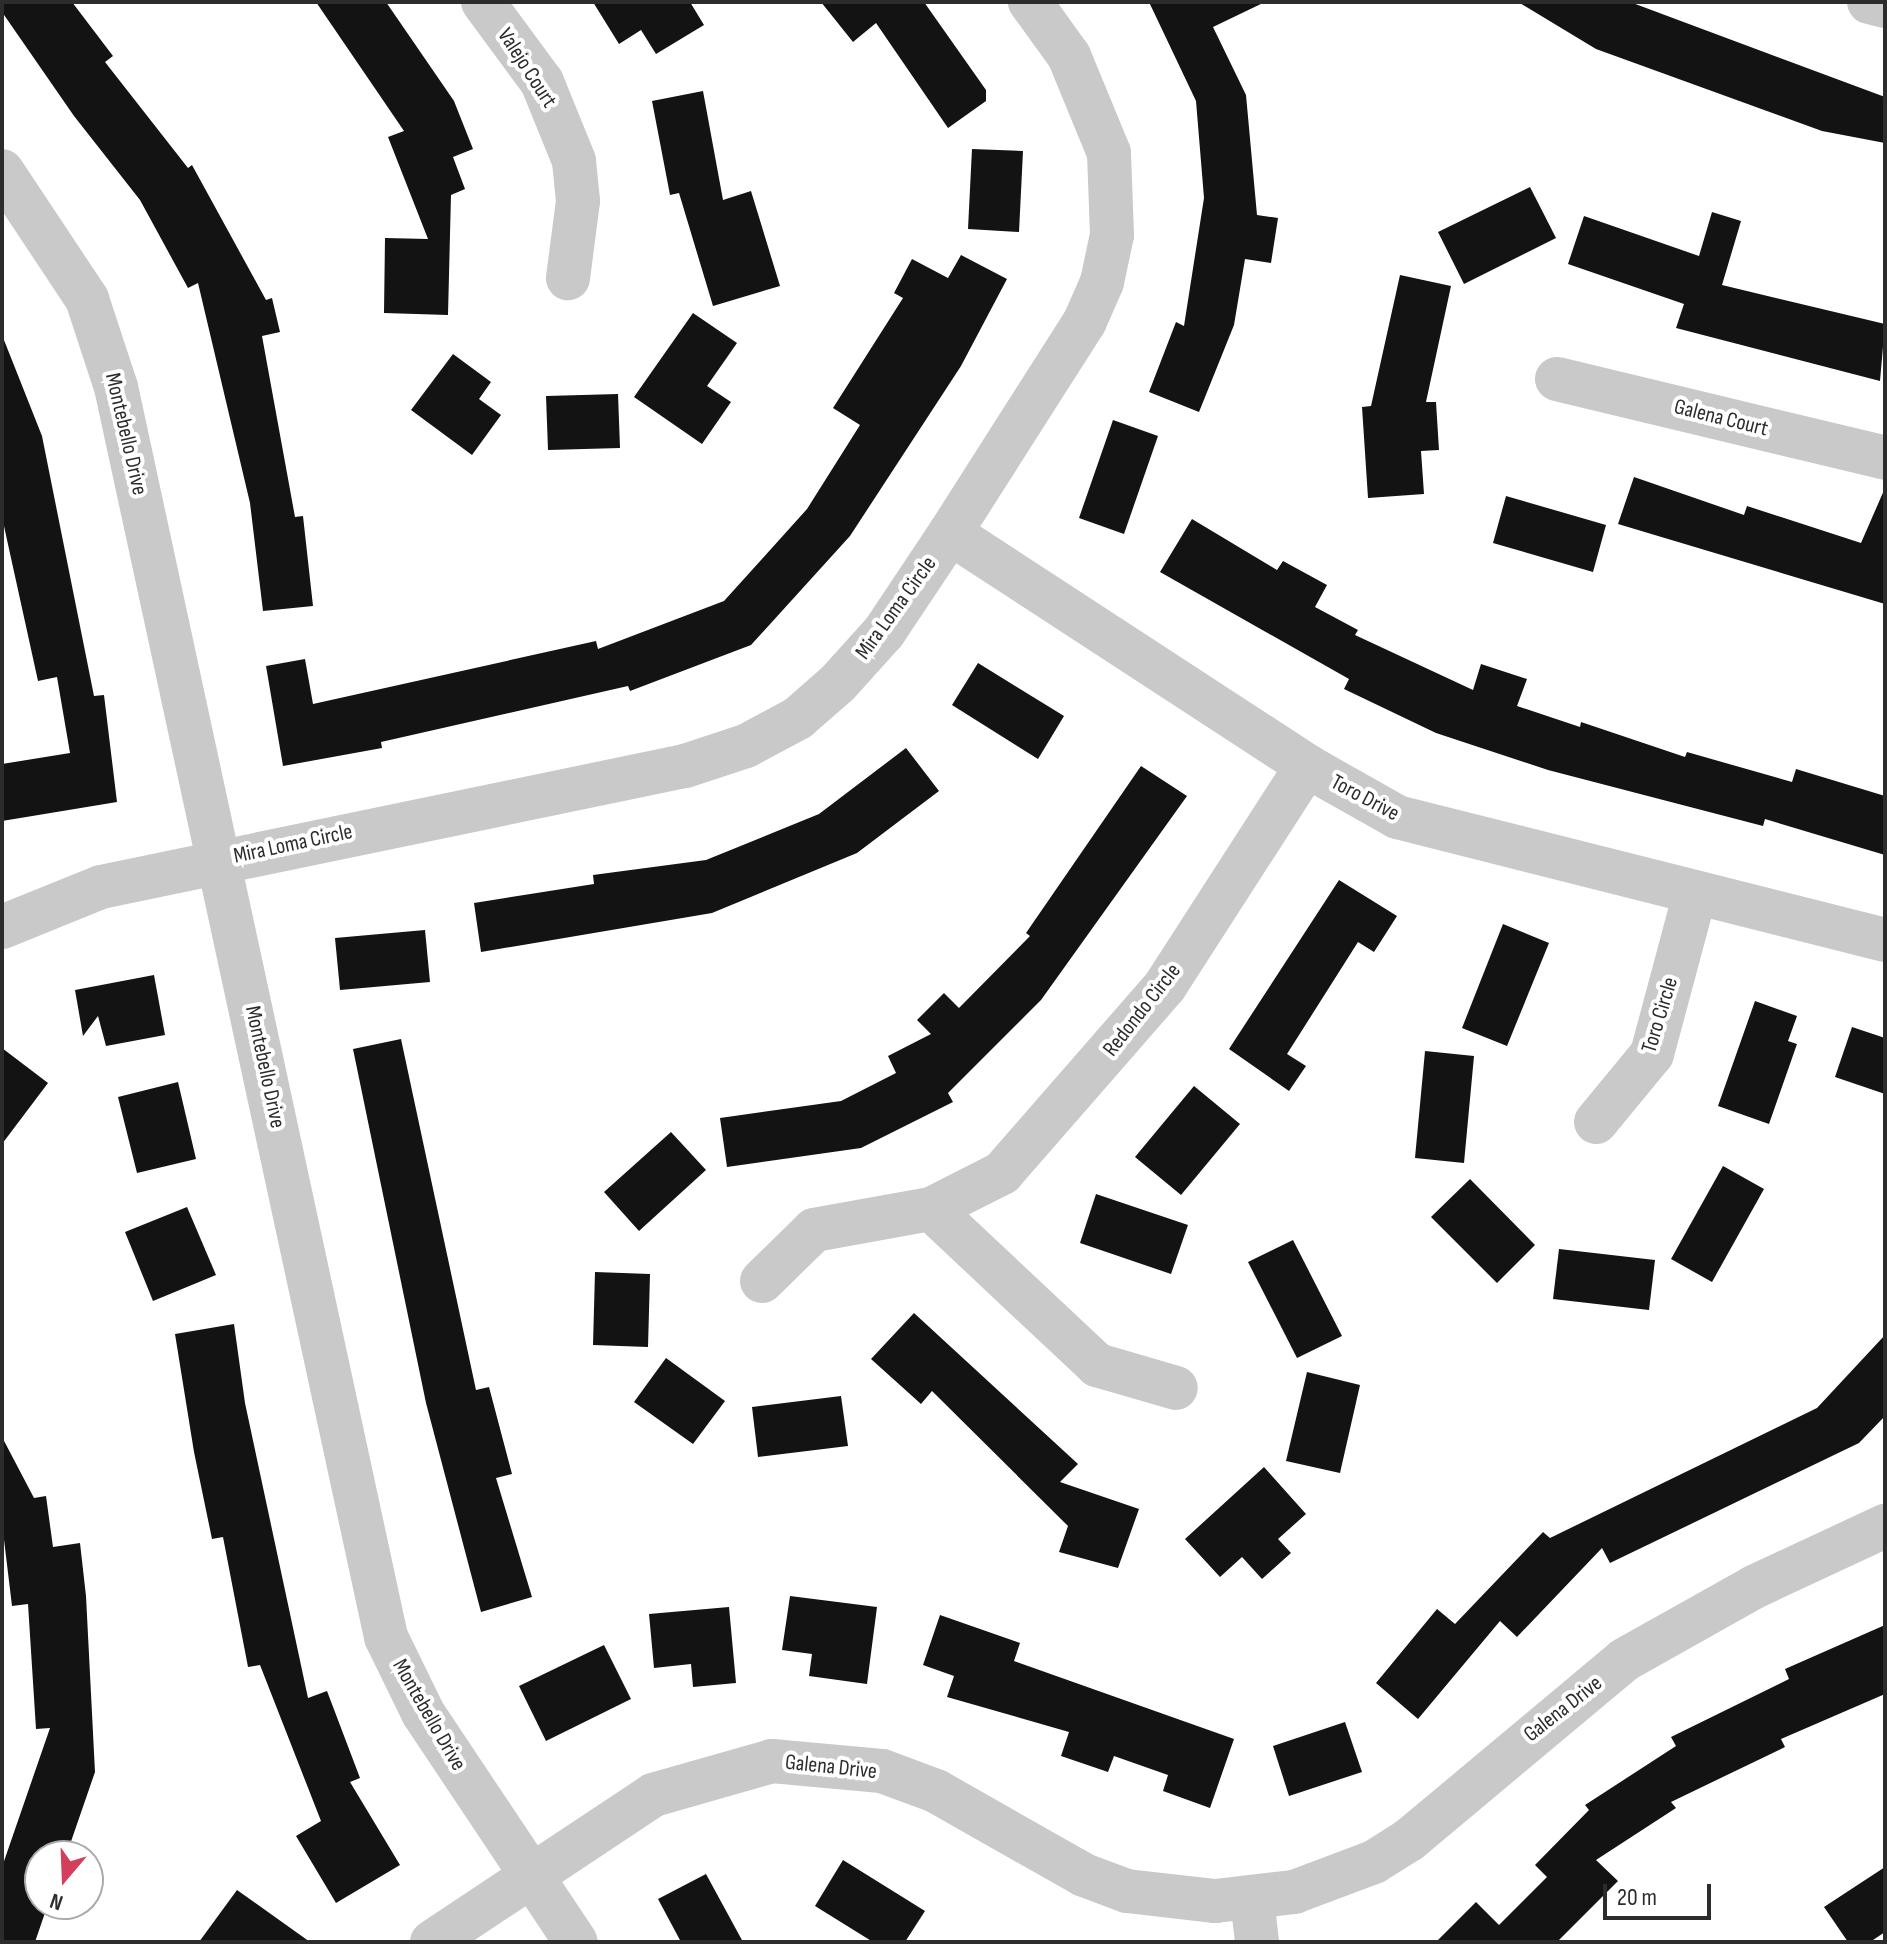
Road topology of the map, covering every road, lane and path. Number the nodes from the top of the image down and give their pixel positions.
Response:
1 (483, 2) edge
2 (1030, 2) edge
3 (1869, 2) edge
4 (1885, 6) edge
5 (2, 171) edge
6 (568, 278) dead end
7 (1557, 379) dead end
8 (1885, 458) edge
9 (950, 533) junction
10 (1307, 766) junction
11 (221, 859) junction
12 (1695, 893) junction
13 (2, 927) edge
14 (1885, 940) edge
15 (1596, 1122) dead end
16 (931, 1209) junction
17 (762, 1281) dead end
18 (1176, 1388) dead end
19 (1885, 1526) edge
20 (529, 1873) junction
21 (1252, 1898) junction
22 (432, 1942) edge
23 (576, 1942) edge
24 (1257, 1942) edge

1 - 6 street, Valejo Court
2 - 9 street, Mira Loma Circle
3 - 4 street
5 - 11 street, Montebello Drive
7 - 8 street, Galena Court
9 - 10 street, Toro Drive
9 - 11 street, Mira Loma Circle
10 - 12 street, Toro Drive
10 - 16 street, Redondo Circle
11 - 13 street, Mira Loma Circle
11 - 20 street, Montebello Drive
12 - 14 street, Toro Drive
12 - 15 street, Toro Circle
16 - 17 street, Redondo Circle
16 - 18 street
19 - 21 street, Galena Drive
20 - 21 street, Galena Drive
20 - 22 street, Galena Drive
20 - 23 street, Montebello Drive
21 - 24 street

